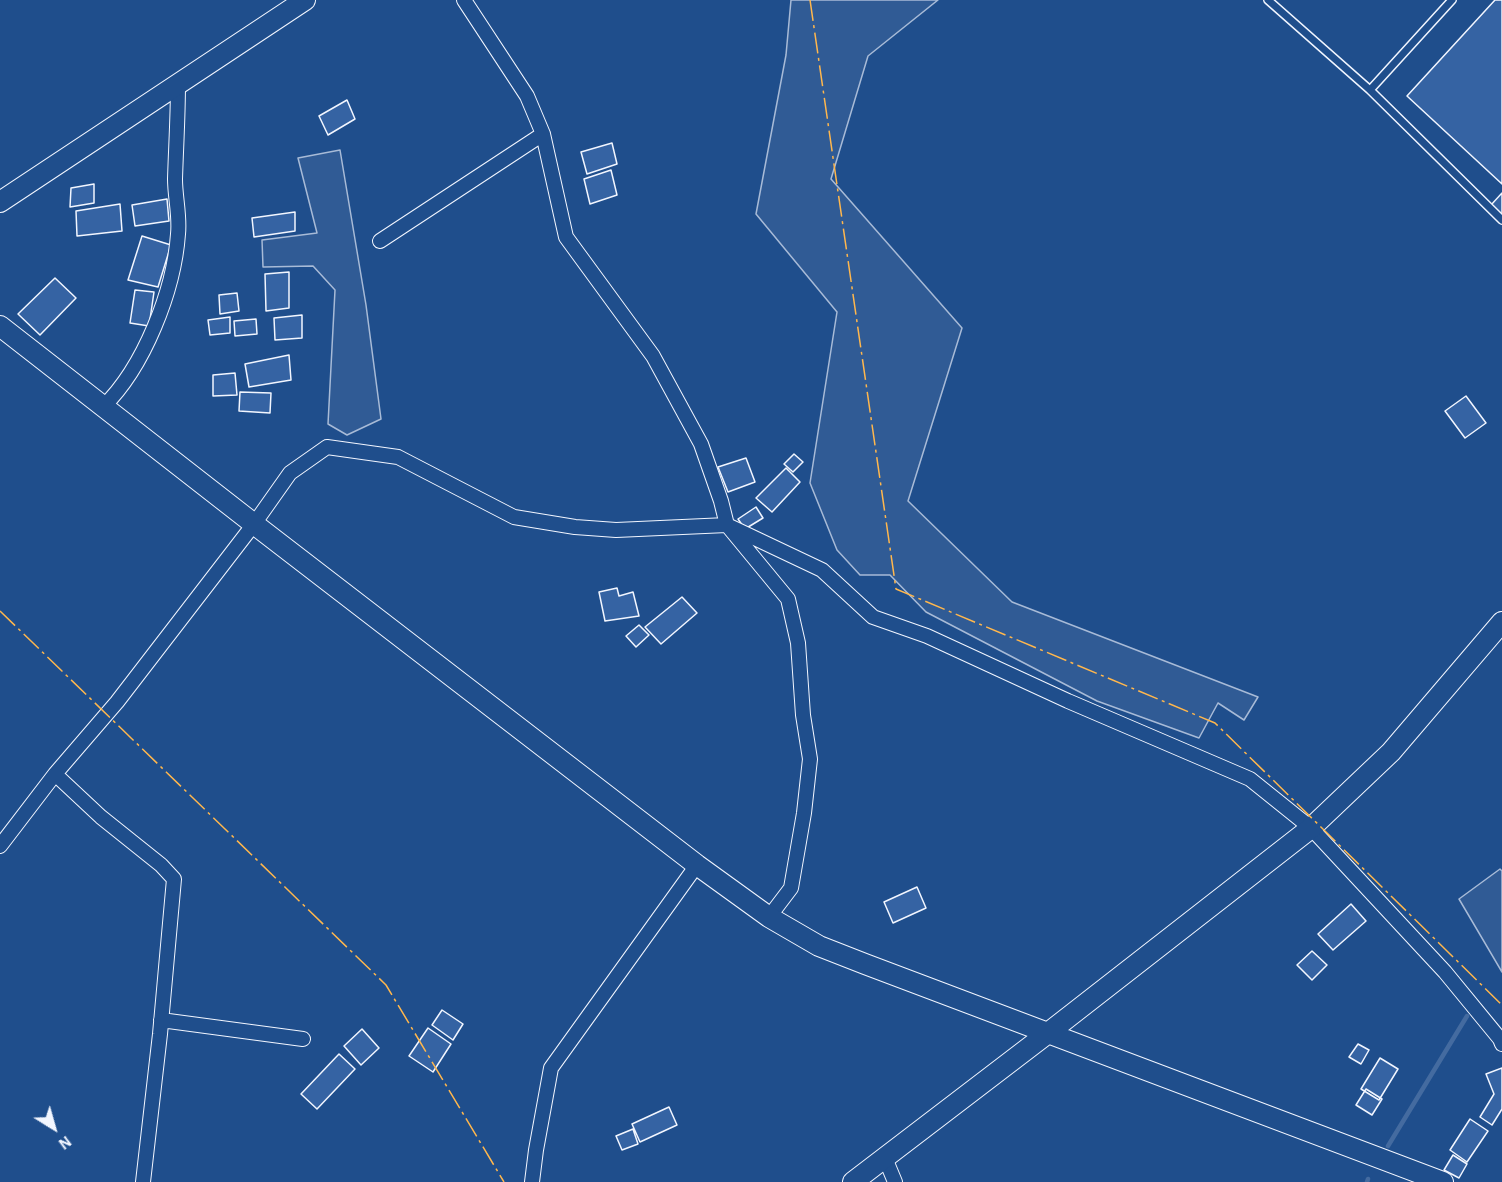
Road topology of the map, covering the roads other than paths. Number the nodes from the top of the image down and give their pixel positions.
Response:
1 (305, 0) edge
2 (464, 0) edge
3 (1268, 0) edge
4 (1452, 0) edge
5 (178, 83) junction
6 (1370, 90) junction
7 (543, 134) junction
8 (0, 202) edge
9 (1502, 220) edge
10 (380, 241) dead end
11 (0, 326) edge
12 (103, 407) junction
13 (254, 524) junction
14 (727, 525) junction
15 (1502, 622) edge
16 (55, 774) junction
17 (1311, 828) junction
18 (0, 846) edge
19 (698, 865) junction
20 (769, 917) junction
21 (161, 1020) junction
22 (1048, 1033) junction
23 (303, 1039) dead end
24 (1502, 1044) edge
25 (885, 1158) junction
26 (143, 1182) edge
27 (532, 1182) edge
28 (853, 1182) edge
29 (895, 1182) edge
30 (1443, 1182) edge

1 - 5 street
2 - 7 street
3 - 6 lane
4 - 6 lane
5 - 8 street
5 - 12 street
6 - 9 lane
7 - 10 street
7 - 14 street
11 - 12 street
12 - 13 street
13 - 14 street
13 - 16 street
13 - 19 street
14 - 17 street
14 - 20 street
15 - 17 street
16 - 18 street
16 - 21 street
17 - 22 street
17 - 24 street
19 - 20 street
19 - 27 street
20 - 22 street
21 - 23 street
21 - 26 street
22 - 25 street
22 - 30 street
25 - 28 street
25 - 29 street

